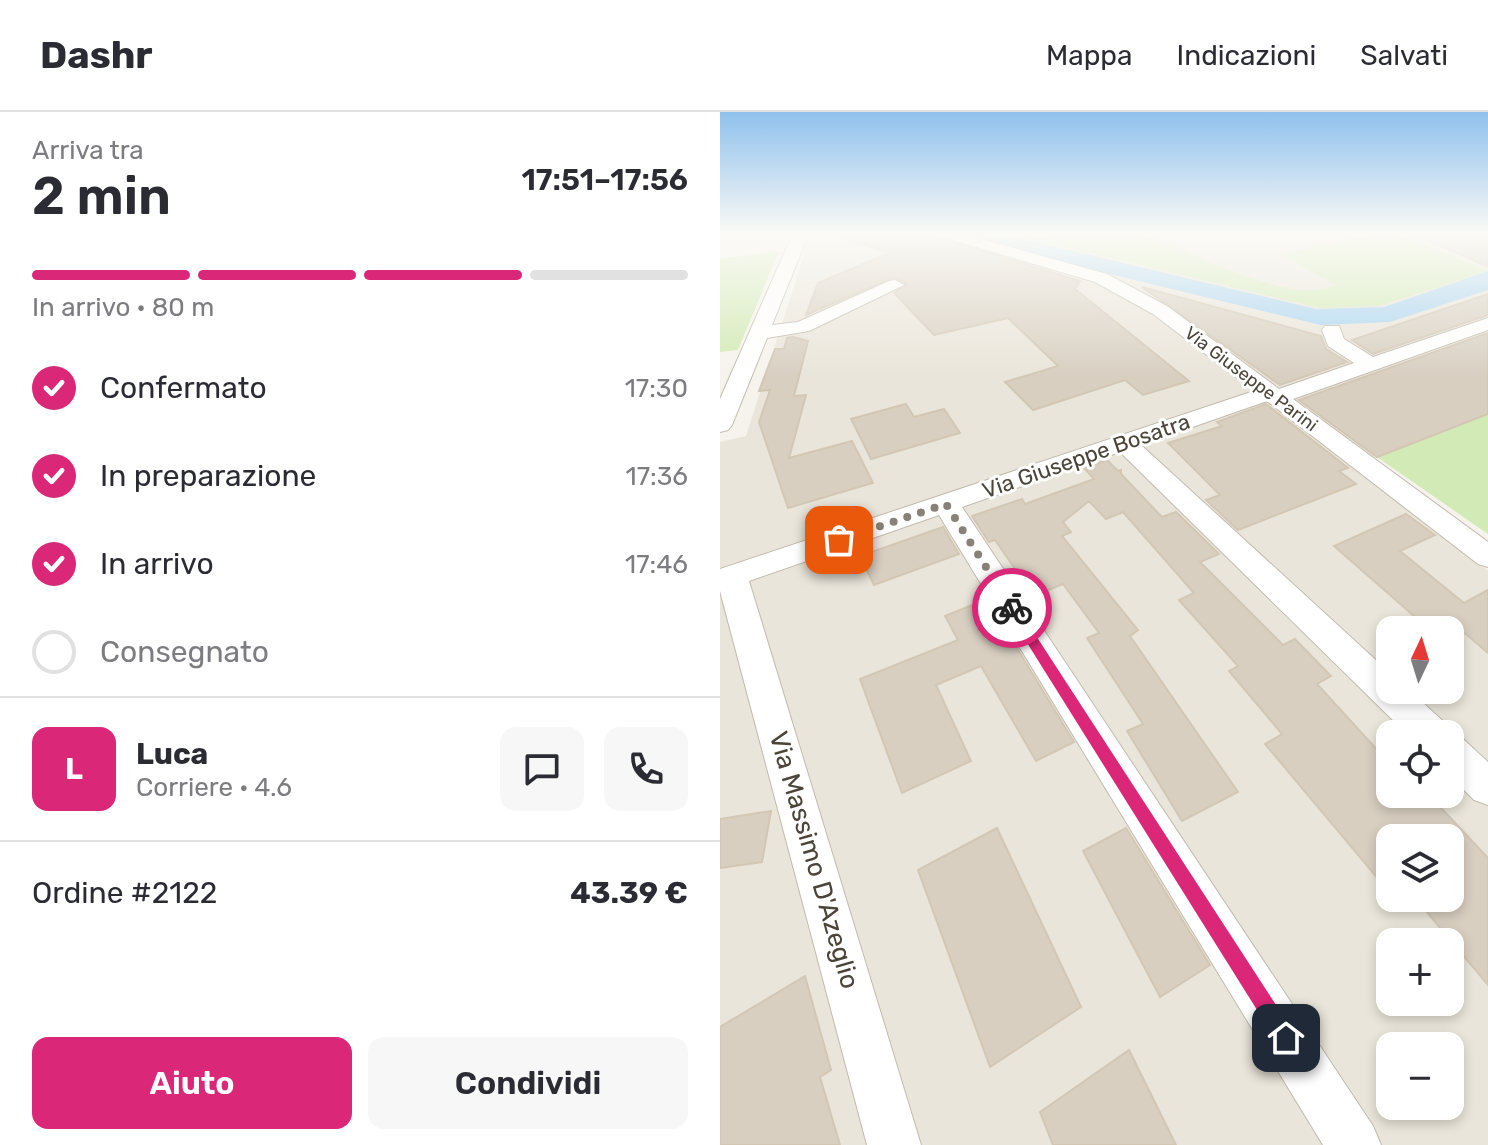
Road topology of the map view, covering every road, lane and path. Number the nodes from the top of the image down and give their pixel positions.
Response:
1 (781, 281) edge
2 (1104, 281) edge
3 (895, 285) dead end
4 (1488, 324) edge
5 (1332, 330) dead end
6 (759, 333) junction
7 (749, 358) junction
8 (720, 364) edge
9 (1372, 365) junction
10 (1273, 395) junction
11 (720, 425) edge
12 (1124, 443) junction
13 (946, 504) junction
14 (1488, 557) edge
15 (727, 578) edge
16 (1417, 720) edge
17 (1464, 764) edge
18 (1488, 787) edge
19 (894, 1145) edge
20 (1354, 1145) edge

1 - 6 street
2 - 10 street, Via Giuseppe Parini
3 - 6 street
4 - 9 street, Via Giuseppe Bosatra
5 - 9 street
6 - 7 street
7 - 8 street
7 - 11 street
9 - 10 street, Via Giuseppe Bosatra
10 - 12 street, Via Giuseppe Bosatra
10 - 14 street, Via Giuseppe Parini
12 - 13 street, Via Giuseppe Bosatra
12 - 16 street
13 - 15 street, Via Giuseppe Bosatra
13 - 20 street
15 - 19 street, Via Massimo D'Azeglio
17 - 18 street

